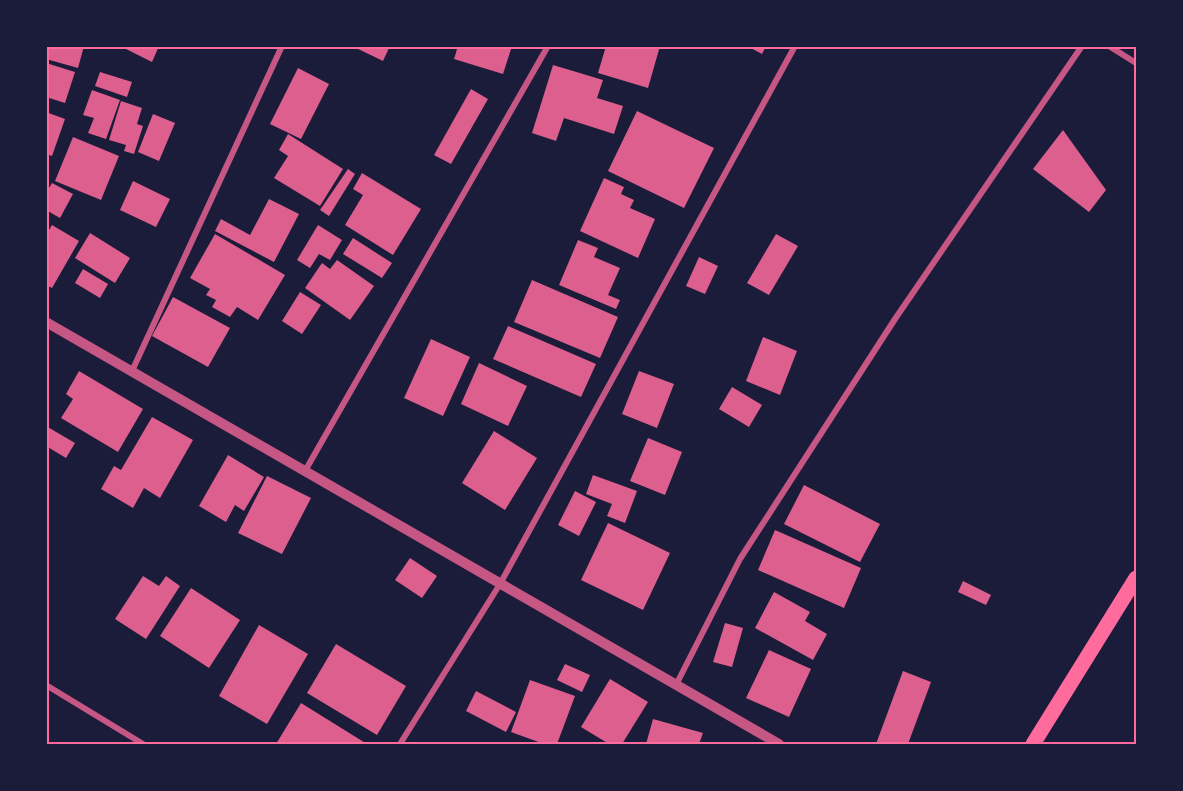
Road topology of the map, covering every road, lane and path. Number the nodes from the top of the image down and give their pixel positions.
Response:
1 (282, 46) edge
2 (548, 46) edge
3 (795, 46) edge
4 (1082, 46) edge
5 (1109, 46) edge
6 (1137, 63) edge
7 (46, 322) edge
8 (132, 371) junction
9 (306, 471) junction
10 (1137, 578) edge
11 (500, 584) junction
12 (46, 685) edge
13 (676, 685) junction
14 (141, 744) edge
15 (400, 744) edge
16 (779, 744) edge
17 (1032, 744) edge

1 - 8 street
2 - 9 street
3 - 11 street
4 - 13 street
5 - 6 street
7 - 8 street
8 - 9 street
9 - 11 street
10 - 17 main road
11 - 13 street
11 - 15 street
12 - 14 street
13 - 16 street

